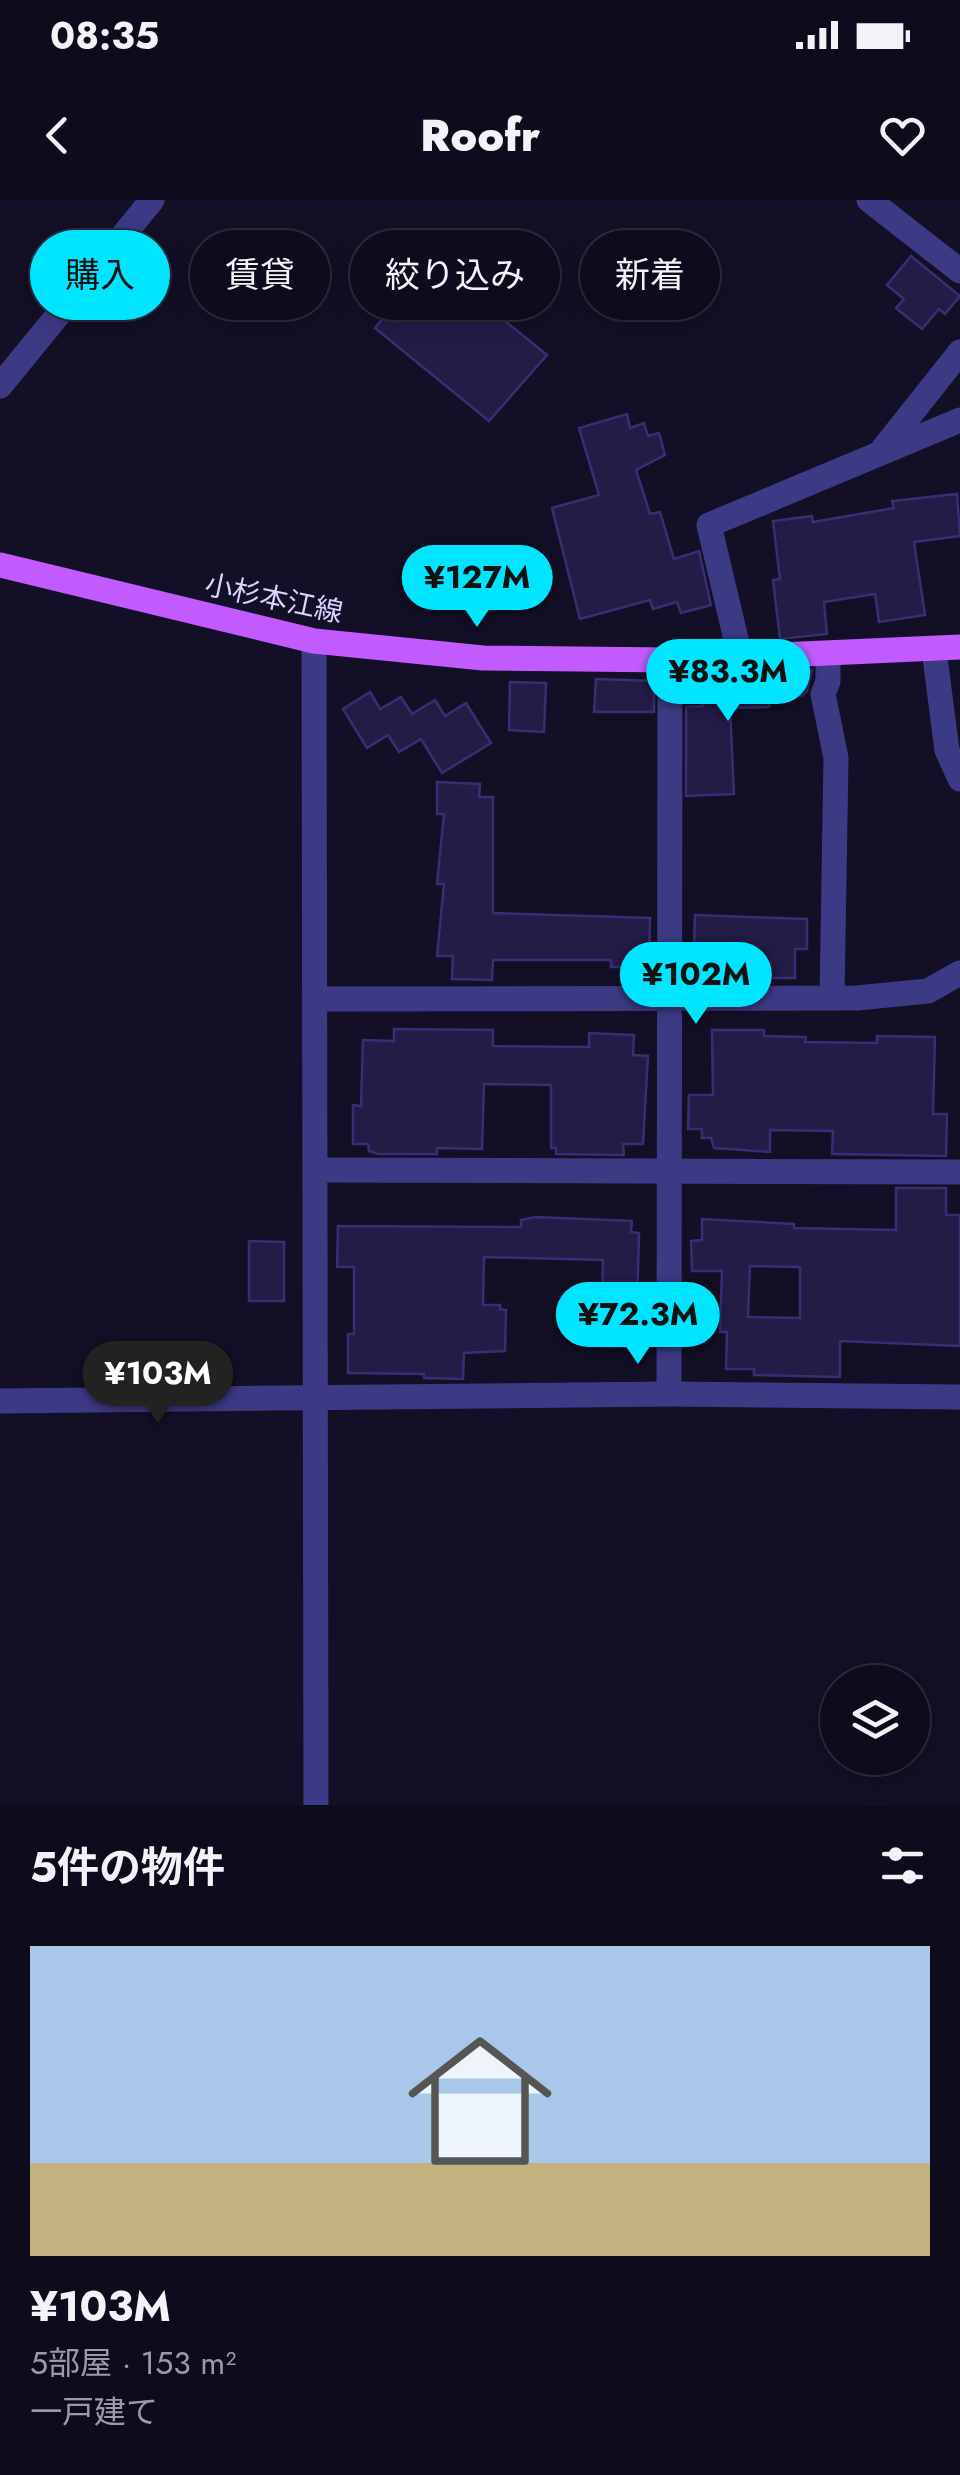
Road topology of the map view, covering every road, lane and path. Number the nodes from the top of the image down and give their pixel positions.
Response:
1 (152, 200) edge
2 (869, 200) edge
3 (960, 272) edge
4 (960, 352) edge
5 (0, 386) edge
6 (960, 420) edge
7 (880, 453) junction
8 (0, 565) edge
9 (314, 640) junction
10 (947, 648) edge
11 (828, 654) junction
12 (740, 656) junction
13 (670, 660) junction
14 (960, 779) edge
15 (960, 973) edge
16 (668, 997) junction
17 (832, 998) junction
18 (317, 999) junction
19 (317, 1170) junction
20 (960, 1172) edge
21 (668, 1173) junction
22 (670, 1394) junction
23 (315, 1396) junction
24 (960, 1397) edge
25 (0, 1401) edge
26 (316, 1805) edge

1 - 5 street
2 - 3 street
4 - 7 street
6 - 7 street
7 - 12 street
8 - 9 main road, 小杉本江線
9 - 13 main road, 小杉本江線
9 - 18 street
10 - 11 main road, 小杉本江線
10 - 14 street
11 - 12 main road, 小杉本江線
11 - 17 street
12 - 13 main road, 小杉本江線
13 - 16 street
15 - 17 street
16 - 17 street
16 - 18 street
16 - 21 street
18 - 19 street
19 - 21 street
19 - 23 street
20 - 21 street
21 - 22 street
22 - 23 street
22 - 24 street
23 - 25 street
23 - 26 street

